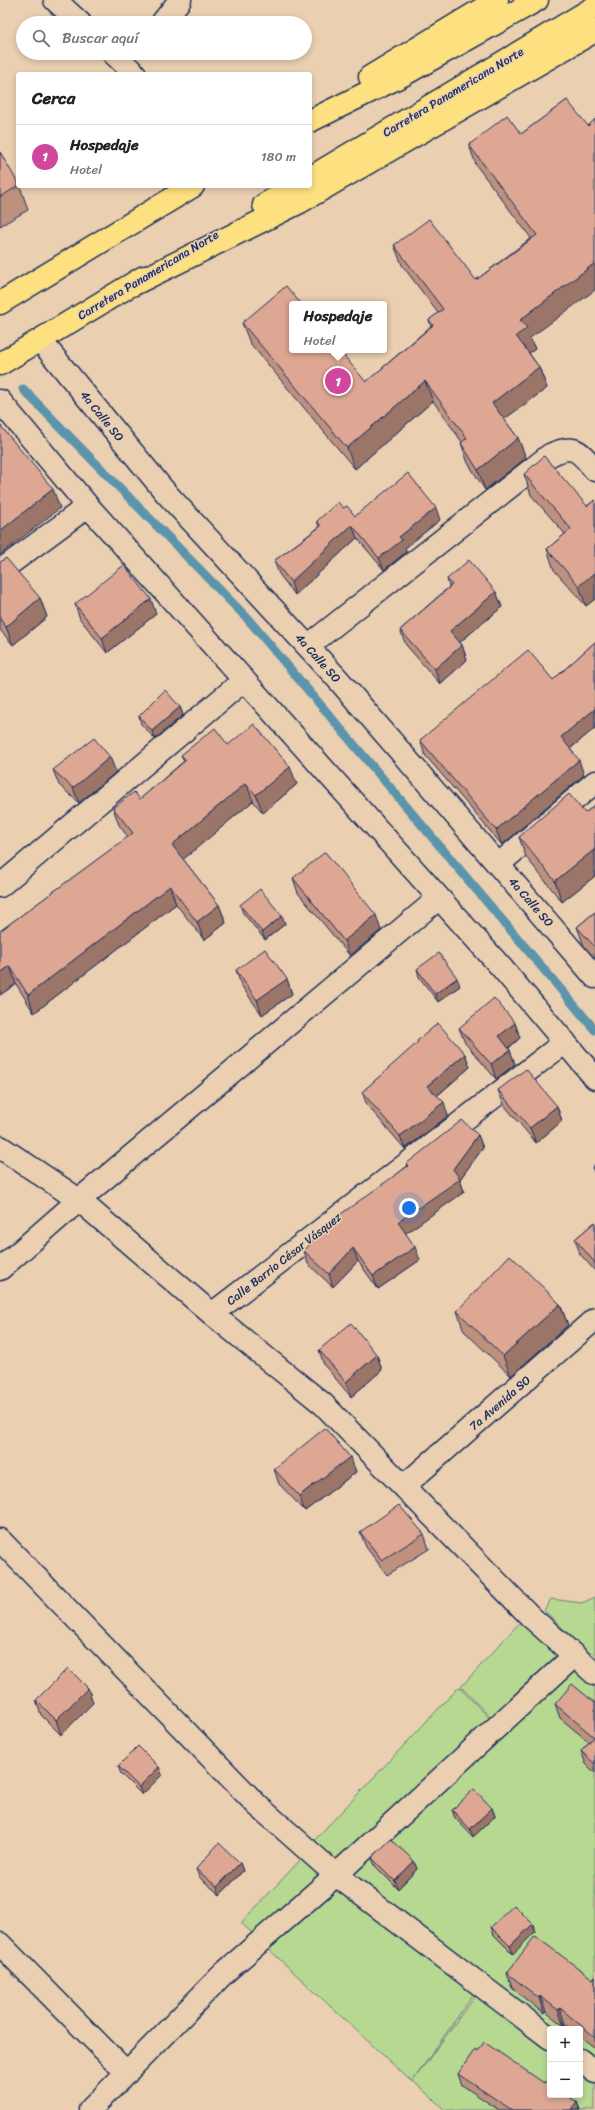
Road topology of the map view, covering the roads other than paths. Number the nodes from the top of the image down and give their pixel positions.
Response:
1 (55, 0) edge
2 (180, 0) edge
3 (497, 0) edge
4 (536, 0) edge
5 (595, 7) edge
6 (72, 16) edge
7 (167, 16) edge
8 (595, 31) edge
9 (312, 113) edge
10 (312, 120) edge
11 (312, 177) edge
12 (190, 188) edge
13 (293, 188) edge
14 (132, 285) junction
15 (0, 303) edge
16 (40, 340) junction
17 (0, 364) edge
18 (0, 401) edge
19 (595, 470) edge
20 (88, 506) junction
21 (0, 572) edge
22 (308, 646) junction
23 (243, 681) junction
24 (595, 782) edge
25 (499, 864) junction
26 (0, 886) edge
27 (439, 898) junction
28 (595, 977) edge
29 (565, 1042) junction
30 (595, 1078) edge
31 (0, 1147) edge
32 (79, 1200) junction
33 (0, 1269) edge
34 (212, 1314) junction
35 (595, 1319) edge
36 (404, 1486) junction
37 (0, 1540) edge
38 (574, 1656) junction
39 (595, 1674) edge
40 (336, 1875) junction
41 (0, 1944) edge
42 (547, 2036) edge
43 (582, 2062) edge
44 (127, 2072) junction
45 (595, 2072) edge
46 (90, 2110) edge

1 - 6 street
2 - 7 street
3 - 9 highway
4 - 10 highway
5 - 11 highway, Carretera Panamericana Norte
8 - 14 highway
12 - 15 highway
13 - 14 highway, Carretera Panamericana Norte
14 - 16 highway, Carretera Panamericana Norte
16 - 17 highway, Carretera Panamericana Norte
16 - 22 street, 4a Calle SO
18 - 20 street
19 - 22 street
20 - 21 street
20 - 23 street
22 - 25 street, 4a Calle SO
23 - 26 street
23 - 27 street
24 - 25 street
25 - 28 street, 4a Calle SO
27 - 29 street
27 - 32 street
29 - 30 street
29 - 34 street, Calle Barrio César Vásquez
31 - 32 street
32 - 33 street
32 - 34 street
34 - 36 street
35 - 36 street, 7a Avenida SO
36 - 38 street
37 - 40 street
38 - 39 street
38 - 40 street
40 - 42 street
40 - 44 street
41 - 44 street
43 - 45 street
44 - 46 street

